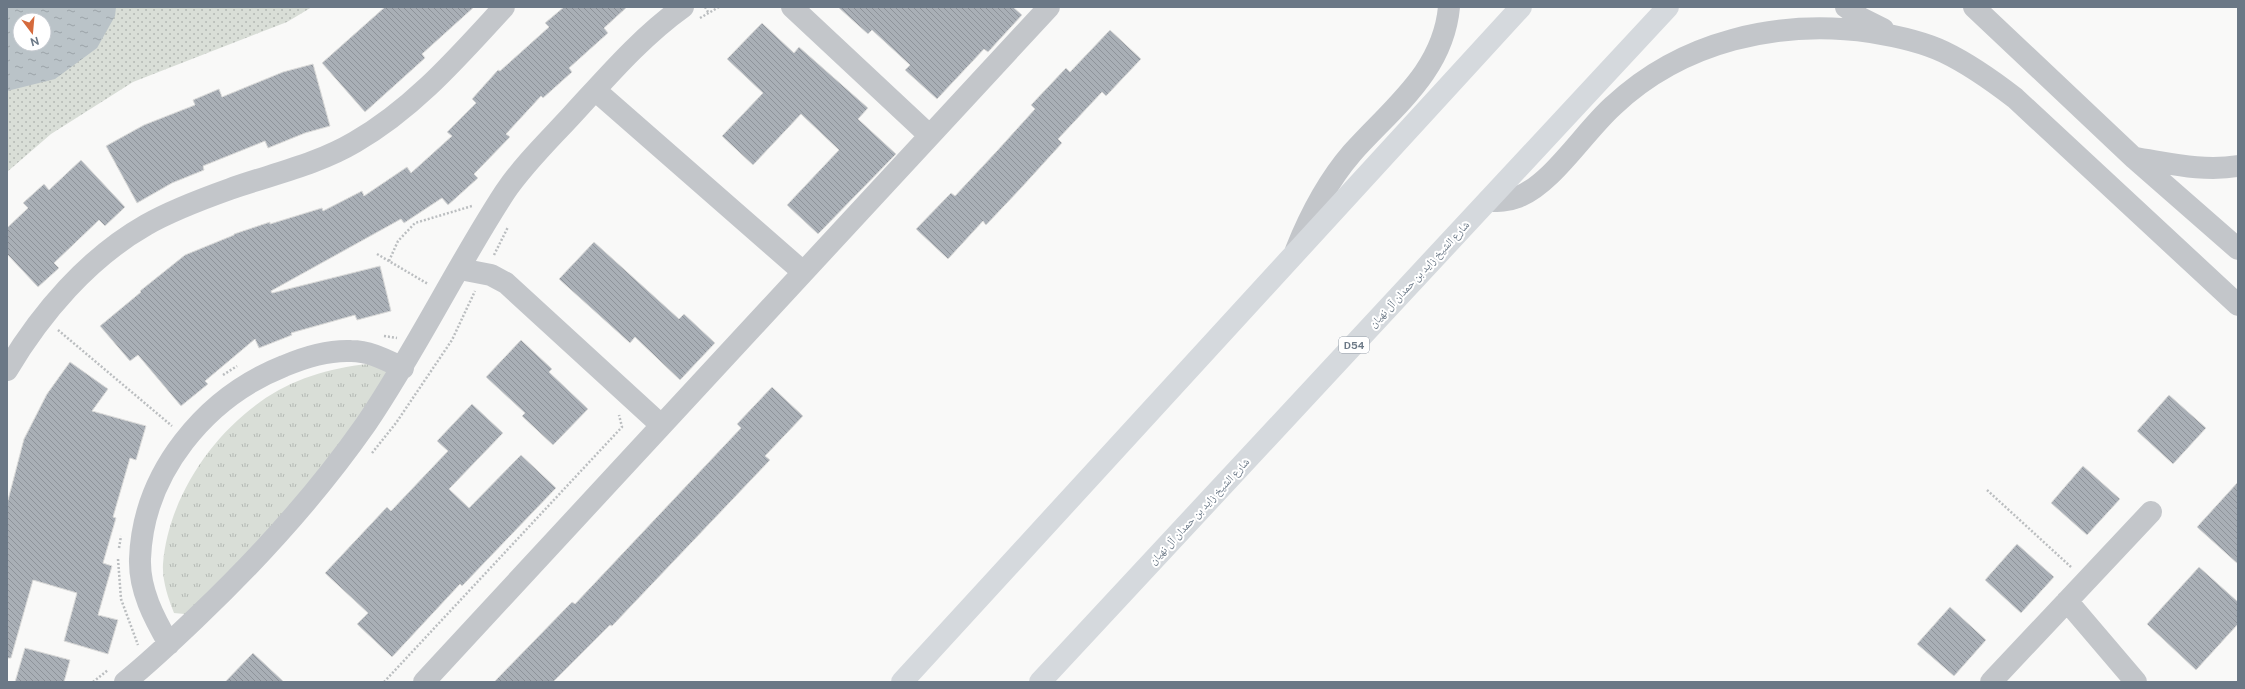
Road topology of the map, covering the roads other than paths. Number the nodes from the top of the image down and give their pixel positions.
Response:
1 (504, 7) edge
2 (792, 7) edge
3 (1049, 7) edge
4 (1449, 7) edge
5 (1521, 7) edge
6 (1668, 7) edge
7 (1846, 7) edge
8 (1974, 7) edge
9 (690, 14) edge
10 (1899, 37) junction
11 (595, 90) junction
12 (929, 135) junction
13 (2134, 158) junction
14 (2238, 166) edge
15 (1488, 201) junction
16 (2238, 249) edge
17 (1296, 250) junction
18 (460, 269) junction
19 (803, 272) junction
20 (2238, 305) edge
21 (403, 368) junction
22 (7, 370) edge
23 (662, 425) junction
24 (2151, 512) dead end
25 (2067, 601) junction
26 (169, 644) junction
27 (125, 682) edge
28 (424, 682) edge
29 (902, 682) edge
30 (1040, 682) edge
31 (1991, 682) edge
32 (2136, 682) edge

1 - 22 street
2 - 12 street
3 - 12 street
4 - 17 street
5 - 17 main road
6 - 15 main road, شارع الشيخ زايد بن حمدان آل نهيان / D54
7 - 10 street
8 - 13 street
9 - 11 street
10 - 15 street
10 - 20 street
11 - 18 street
11 - 19 street
12 - 19 street
13 - 14 street
13 - 16 street
15 - 30 main road, شارع الشيخ زايد بن حمدان آل نهيان / D54
17 - 29 main road
18 - 21 street
18 - 23 street
19 - 23 street
21 - 26 street
21 - 26 street
23 - 28 street
24 - 25 street
25 - 31 street
25 - 32 street
26 - 27 street

